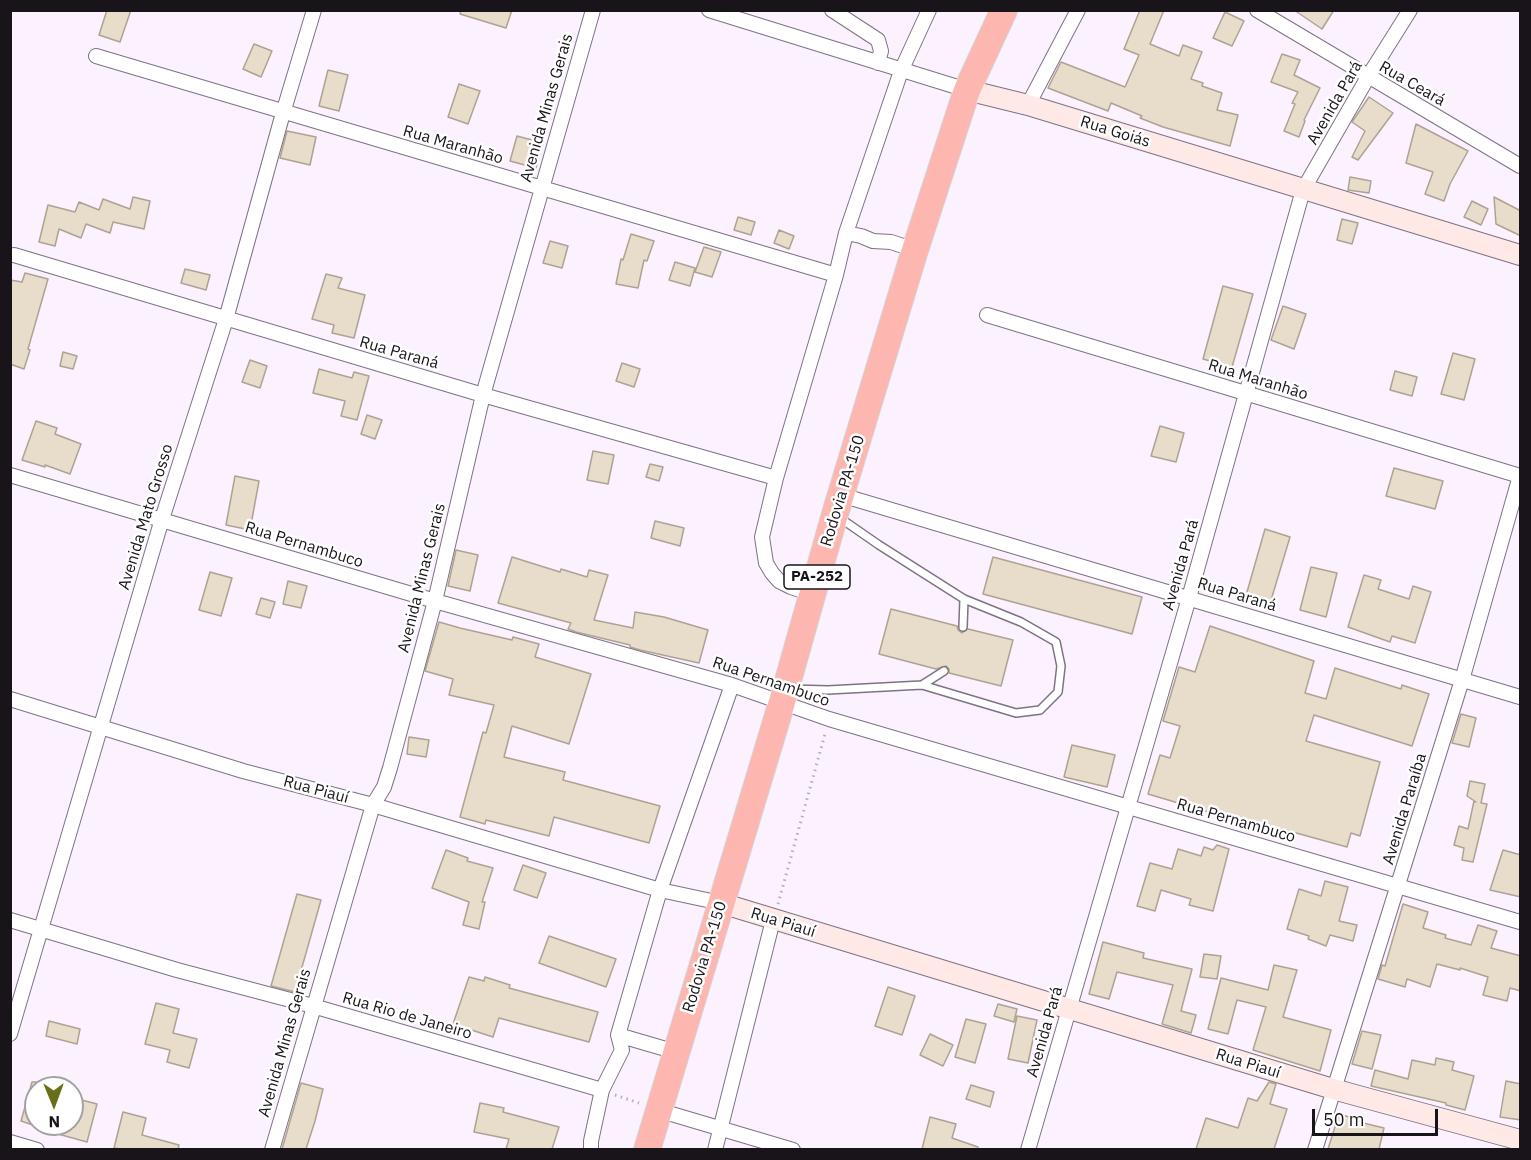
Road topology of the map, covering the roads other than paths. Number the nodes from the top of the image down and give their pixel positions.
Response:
1 (314, 10) edge
2 (593, 10) edge
3 (709, 10) edge
4 (832, 10) edge
5 (929, 10) edge
6 (1004, 10) edge
7 (1078, 10) edge
8 (1257, 10) edge
9 (1410, 10) edge
10 (96, 56) dead end
11 (878, 63) junction
12 (901, 71) junction
13 (1368, 77) junction
14 (967, 90) junction
15 (1028, 105) junction
16 (283, 113) junction
17 (1521, 166) edge
18 (541, 188) junction
19 (1303, 190) junction
20 (846, 233) junction
21 (915, 250) junction
22 (14, 255) dead end
23 (1521, 255) edge
24 (836, 275) junction
25 (987, 315) dead end
26 (226, 319) junction
27 (1246, 394) junction
28 (483, 395) junction
29 (10, 475) edge
30 (1520, 476) edge
31 (776, 478) junction
32 (838, 505) junction
33 (162, 519) junction
34 (812, 594) junction
35 (1189, 598) junction
36 (964, 599) junction
37 (435, 601) junction
38 (963, 627) dead end
39 (944, 671) dead end
40 (1462, 680) junction
41 (732, 685) junction
42 (922, 685) junction
43 (784, 695) junction
44 (1521, 697) edge
45 (10, 699) edge
46 (102, 727) junction
47 (373, 805) junction
48 (1128, 808) junction
49 (1399, 885) junction
50 (660, 890) junction
51 (721, 903) junction
52 (10, 920) edge
53 (773, 920) junction
54 (1521, 922) edge
55 (42, 928) junction
56 (313, 1006) junction
57 (1069, 1010) junction
58 (10, 1034) edge
59 (618, 1035) junction
60 (676, 1052) junction
61 (1334, 1089) junction
62 (602, 1090) junction
63 (658, 1110) junction
64 (721, 1128) junction
65 (1521, 1140) edge
66 (10, 1142) edge
67 (37, 1149) edge
68 (272, 1149) edge
69 (591, 1149) edge
70 (647, 1149) edge
71 (715, 1149) edge
72 (793, 1149) edge
73 (1028, 1149) edge
74 (1315, 1149) edge

1 - 16 street, Avenida Mato Grosso
2 - 18 street, Avenida Minas Gerais
3 - 11 street, Rua Goiás
4 - 11 street
5 - 12 street
6 - 14 highway, Rodovia PA-150 / PA-252
7 - 15 street
8 - 13 street, Rua Ceará
9 - 13 street, Avenida Pará
10 - 16 street, Rua Maranhão
11 - 12 street, Rua Goiás
12 - 14 street, Rua Goiás
12 - 20 street
13 - 17 street, Rua Ceará
13 - 19 street, Avenida Pará
14 - 15 street, Rua Goiás
14 - 21 highway, Rodovia PA-150 / PA-252
15 - 19 street, Rua Goiás
16 - 18 street, Rua Maranhão
16 - 26 street, Avenida Mato Grosso
18 - 24 street, Rua Maranhão
18 - 28 street, Avenida Minas Gerais
19 - 23 street, Rua Goiás
19 - 27 street, Avenida Pará
20 - 21 street
20 - 24 street
21 - 32 highway, Rodovia PA-150 / PA-252
22 - 26 street, Rua Paraná
24 - 31 street
25 - 27 street, Rua Maranhão
26 - 28 street, Rua Paraná
26 - 33 street, Avenida Mato Grosso
27 - 30 street, Rua Maranhão
27 - 35 street, Avenida Pará
28 - 31 street, Rua Paraná
28 - 37 street, Avenida Minas Gerais
29 - 33 street, Rua Pernambuco
30 - 40 street, Avenida Paraíba
31 - 34 street
32 - 34 highway, Rodovia PA-150 / PA-252
32 - 35 street, Rua Paraná
32 - 36 lane
33 - 37 street, Rua Pernambuco
33 - 46 street, Avenida Mato Grosso
34 - 43 highway, Rodovia PA-150 / PA-252
35 - 40 street, Rua Paraná
35 - 48 street, Avenida Pará
36 - 38 lane
36 - 42 lane
37 - 41 street, Rua Pernambuco
37 - 47 street, Avenida Minas Gerais
39 - 42 lane
40 - 44 street, Rua Paraná
40 - 49 street, Avenida Paraíba
41 - 43 street, Rua Pernambuco
41 - 50 street
42 - 43 lane
43 - 48 street, Rua Pernambuco
43 - 51 highway, Rodovia PA-150 / PA-252
45 - 46 street, Rua Piauí
46 - 47 street, Rua Piauí
46 - 55 street, Avenida Mato Grosso
47 - 50 street, Rua Piauí
47 - 56 street, Avenida Minas Gerais
48 - 49 street, Rua Pernambuco
48 - 57 street, Avenida Pará
49 - 54 street, Rua Pernambuco
49 - 61 street, Avenida Paraíba
50 - 51 street, Rua Piauí
50 - 59 street
51 - 53 street, Rua Piauí
51 - 60 highway, Rodovia PA-150 / PA-252
52 - 55 street, Rua Rio de Janeiro
53 - 57 street, Rua Piauí
53 - 64 street
55 - 56 street, Rua Rio de Janeiro
55 - 58 street, Avenida Mato Grosso
56 - 62 street, Rua Rio de Janeiro
56 - 68 street, Avenida Minas Gerais
57 - 61 street, Rua Piauí
57 - 73 street, Avenida Pará
59 - 60 street
59 - 62 street
60 - 63 highway, Rodovia PA-150 / PA-252
61 - 65 street, Rua Piauí
61 - 74 street, Avenida Paraíba
62 - 69 street
63 - 64 street
63 - 70 highway, Rodovia PA-150 / PA-252
64 - 71 street
64 - 72 street
66 - 67 street

